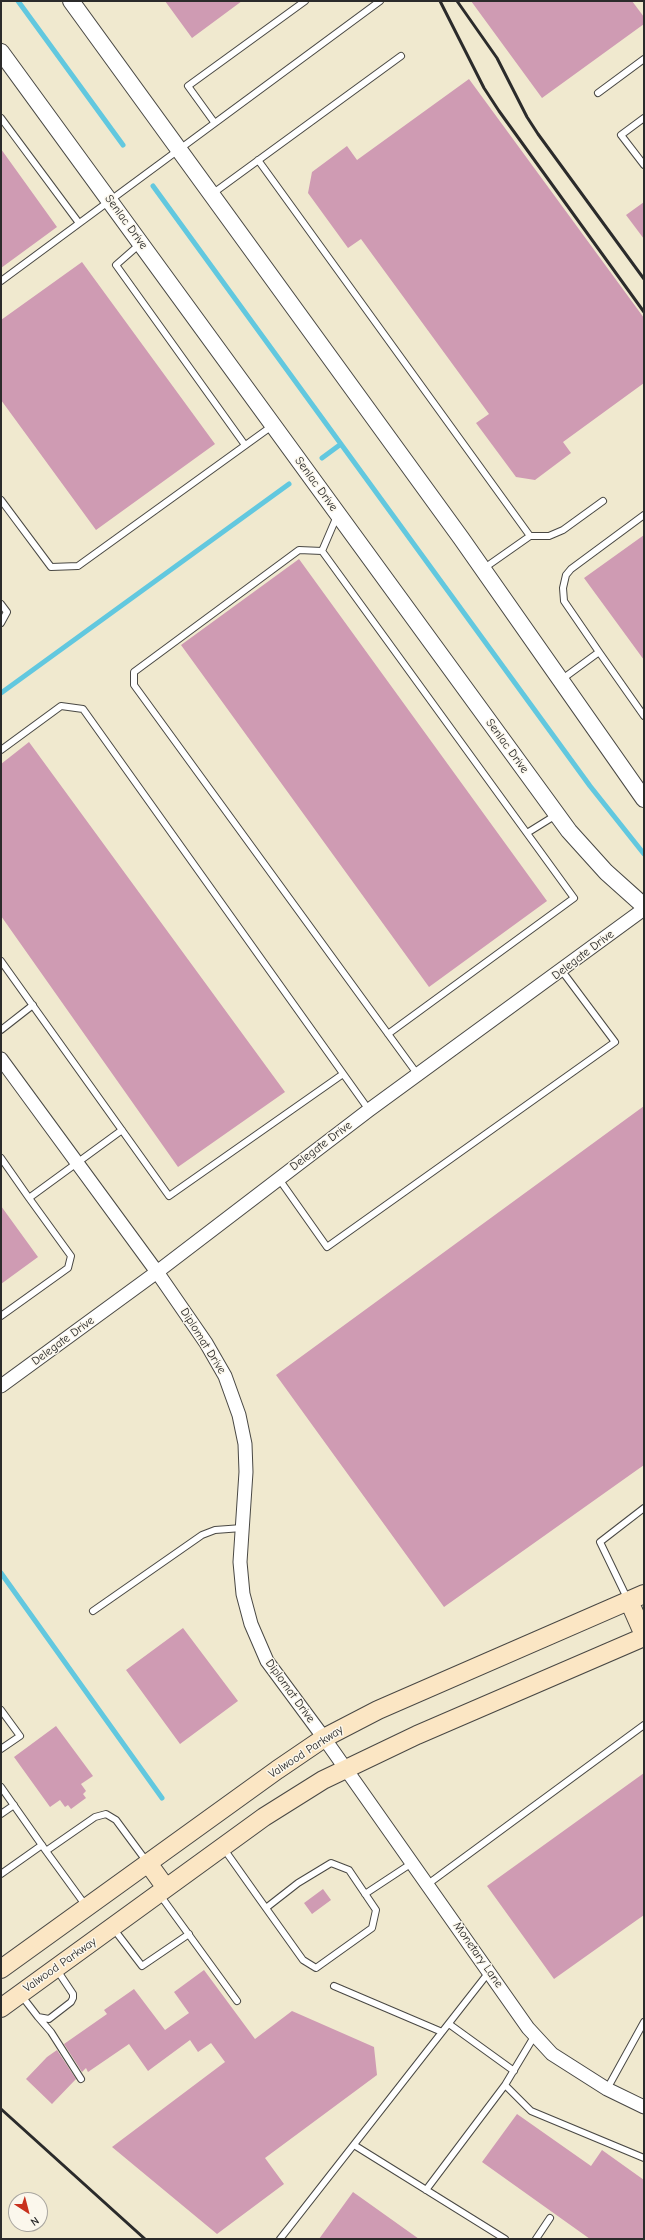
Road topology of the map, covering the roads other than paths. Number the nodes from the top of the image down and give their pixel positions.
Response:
1 (71, 1) edge
2 (305, 1) edge
3 (380, 1) edge
4 (2, 55) edge
5 (401, 56) dead end
6 (644, 59) edge
7 (598, 93) dead end
8 (1, 118) edge
9 (644, 118) edge
10 (214, 122) junction
11 (179, 149) junction
12 (258, 160) junction
13 (644, 165) edge
14 (212, 194) junction
15 (110, 200) junction
16 (79, 223) junction
17 (141, 243) junction
18 (1, 282) edge
19 (273, 425) junction
20 (245, 445) junction
21 (1, 500) edge
22 (603, 500) dead end
23 (338, 514) junction
24 (644, 515) edge
25 (530, 536) junction
26 (322, 551) junction
27 (483, 569) junction
28 (1, 604) edge
29 (1, 623) edge
30 (599, 652) junction
31 (561, 680) junction
32 (644, 716) edge
33 (1, 750) edge
34 (644, 799) edge
35 (557, 814) junction
36 (527, 833) junction
37 (644, 906) edge
38 (644, 909) edge
39 (1, 961) edge
40 (562, 971) junction
41 (33, 1005) junction
42 (1, 1030) edge
43 (388, 1034) junction
44 (1, 1059) edge
45 (343, 1074) junction
46 (418, 1075) junction
47 (369, 1110) junction
48 (122, 1130) junction
49 (1, 1158) edge
50 (76, 1162) junction
51 (279, 1179) junction
52 (29, 1198) junction
53 (157, 1272) junction
54 (1, 1316) edge
55 (1, 1386) edge
56 (644, 1508) edge
57 (242, 1528) junction
58 (636, 1598) edge
59 (93, 1611) dead end
60 (644, 1636) edge
61 (1, 1710) edge
62 (644, 1725) edge
63 (324, 1738) junction
64 (1, 1749) edge
65 (345, 1768) junction
66 (1, 1787) edge
67 (14, 1805) junction
68 (1, 1814) edge
69 (42, 1845) junction
70 (223, 1847) junction
71 (46, 1850) junction
72 (148, 1863) junction
73 (412, 1863) junction
74 (1, 1874) edge
75 (428, 1884) junction
76 (163, 1891) junction
77 (366, 1894) junction
78 (87, 1907) junction
79 (266, 1908) junction
80 (112, 1928) junction
81 (189, 1934) junction
82 (56, 1968) junction
83 (1, 1969) edge
84 (489, 1972) junction
85 (334, 1986) dead end
86 (20, 1994) junction
87 (237, 2001) dead end
88 (1, 2008) edge
89 (38, 2017) junction
90 (644, 2022) edge
91 (449, 2024) junction
92 (442, 2032) junction
93 (637, 2034) junction
94 (535, 2035) junction
95 (644, 2038) edge
96 (514, 2071) junction
97 (82, 2079) dead end
98 (505, 2085) junction
99 (607, 2089) junction
100 (644, 2107) edge
101 (354, 2144) junction
102 (644, 2158) edge
103 (426, 2190) junction
104 (550, 2218) dead end
105 (280, 2239) edge
106 (505, 2239) edge
107 (536, 2239) edge

1 - 11 street
2 - 10 lane
3 - 10 lane
4 - 15 street, Senlac Drive
5 - 12 lane
6 - 7 lane
8 - 16 lane
9 - 13 lane
10 - 11 lane
11 - 14 street
11 - 15 lane
12 - 14 lane
12 - 25 lane
14 - 27 street
15 - 16 lane
15 - 17 street, Senlac Drive
16 - 18 lane
17 - 19 street, Senlac Drive
17 - 20 lane
19 - 20 lane
19 - 23 street, Senlac Drive
20 - 21 lane
22 - 25 lane
23 - 26 lane
23 - 35 street, Senlac Drive
24 - 30 lane
25 - 27 lane
26 - 36 lane
26 - 43 lane
27 - 31 street
28 - 29 lane
30 - 31 lane
30 - 32 lane
31 - 34 street
33 - 45 lane
35 - 36 lane
35 - 37 street, Senlac Drive
36 - 43 lane
38 - 40 street, Delegate Drive
39 - 41 lane
40 - 46 street, Delegate Drive
40 - 51 lane
41 - 42 lane
41 - 48 lane
43 - 46 lane
44 - 50 street, Diplomat Drive
45 - 47 lane
45 - 48 lane
46 - 47 street, Delegate Drive
47 - 51 street, Delegate Drive
48 - 50 lane
49 - 52 lane
50 - 52 lane
50 - 53 street, Diplomat Drive
51 - 53 street, Delegate Drive
52 - 54 lane
53 - 55 street, Delegate Drive
53 - 57 street, Diplomat Drive
56 - 58 lane
57 - 59 lane
57 - 63 street, Diplomat Drive
58 - 60 main road
58 - 63 main road, Valwood Parkway
60 - 65 main road, Valwood Parkway
61 - 64 lane
62 - 75 lane
63 - 65 street, Diplomat Drive
63 - 72 main road, Valwood Parkway
65 - 70 main road, Valwood Parkway
65 - 73 street, Monetary Lane
66 - 67 lane
67 - 68 lane
67 - 69 lane
69 - 71 lane
69 - 74 lane
70 - 76 main road, Valwood Parkway
70 - 79 lane
71 - 72 lane
71 - 78 lane
72 - 76 main road
72 - 78 main road, Valwood Parkway
73 - 75 street, Monetary Lane
73 - 77 lane
75 - 84 street, Monetary Lane
76 - 80 main road, Valwood Parkway
76 - 81 lane
77 - 79 lane
77 - 79 lane
78 - 83 main road, Valwood Parkway
80 - 81 lane
80 - 82 main road, Valwood Parkway
81 - 87 lane
82 - 86 main road, Valwood Parkway
82 - 89 lane
84 - 91 lane
84 - 94 street, Monetary Lane
85 - 92 lane
86 - 88 main road, Valwood Parkway
86 - 89 lane
89 - 97 lane
90 - 93 lane
91 - 92 lane
91 - 96 lane
92 - 101 lane
93 - 95 lane
93 - 99 lane
94 - 96 lane
94 - 99 street, Monetary Lane
96 - 98 lane
98 - 102 lane
98 - 103 lane
99 - 100 street, Monetary Lane
101 - 103 lane
101 - 105 lane
103 - 106 lane
104 - 107 lane

